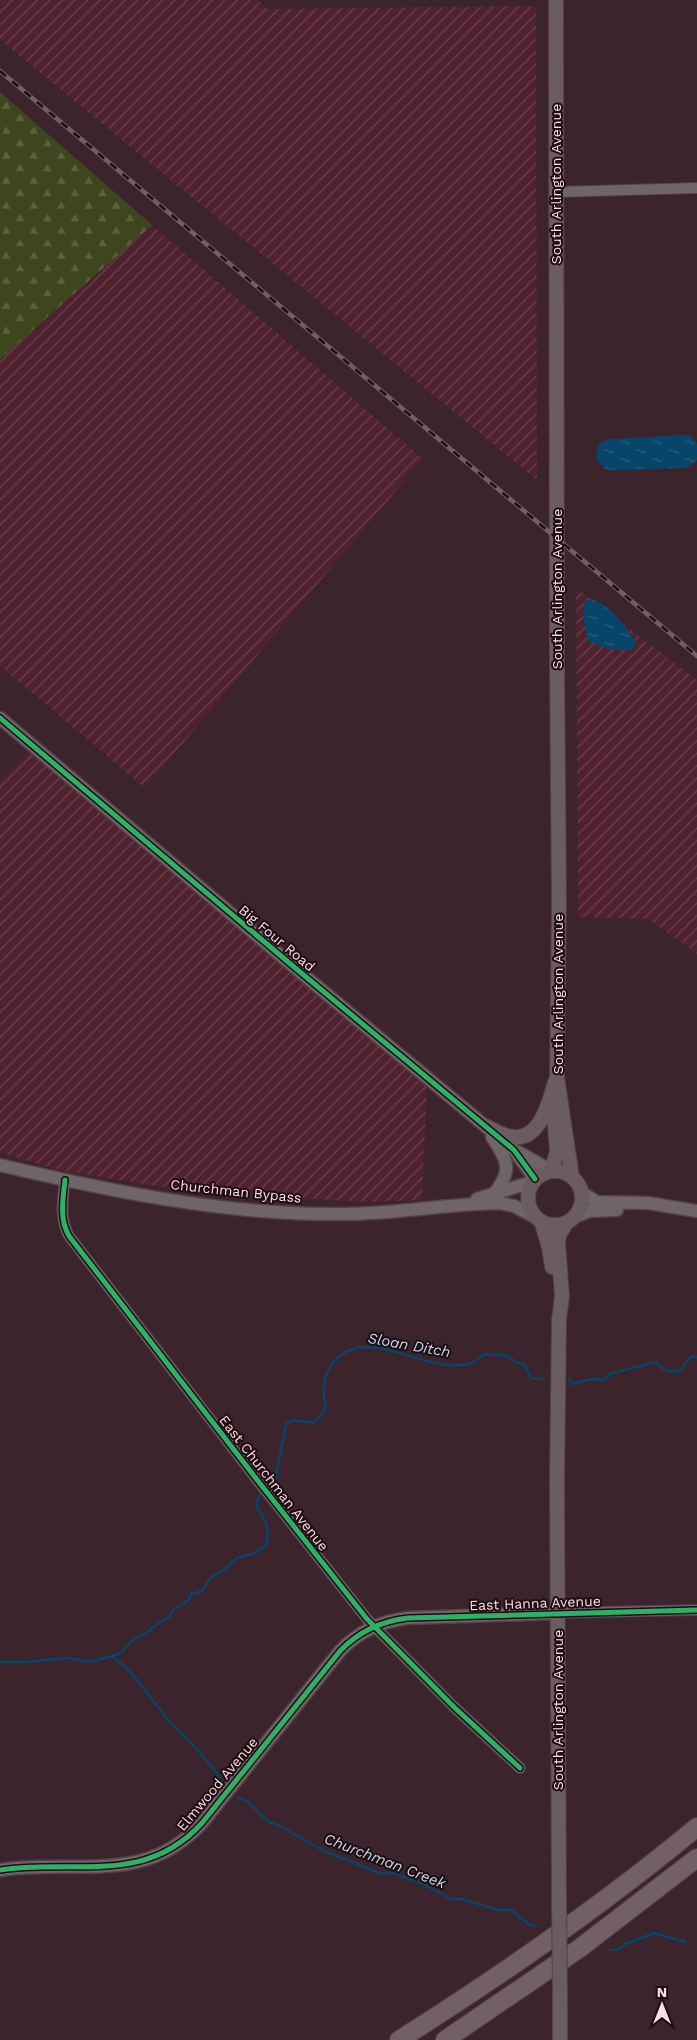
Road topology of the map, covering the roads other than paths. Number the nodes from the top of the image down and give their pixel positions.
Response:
1 (556, 0) edge
2 (697, 188) edge
3 (556, 192) junction
4 (0, 718) edge
5 (557, 1077) junction
6 (552, 1093) junction
7 (486, 1126) junction
8 (514, 1150) junction
9 (0, 1165) edge
10 (550, 1171) junction
11 (572, 1177) junction
12 (65, 1180) junction
13 (534, 1180) junction
14 (581, 1192) junction
15 (494, 1194) junction
16 (682, 1210) junction
17 (697, 1211) edge
18 (405, 1212) junction
19 (538, 1219) junction
20 (570, 1220) junction
21 (559, 1320) junction
22 (697, 1610) edge
23 (557, 1613) junction
24 (374, 1626) junction
25 (520, 1768) dead end
26 (697, 1828) edge
27 (697, 1858) edge
28 (0, 1870) edge
29 (399, 2040) edge
30 (445, 2040) edge
31 (560, 2040) edge

1 - 3 main road, South Arlington Avenue
2 - 3 street
3 - 5 main road, South Arlington Avenue
4 - 7 street, Big Four Road
5 - 6 main road
5 - 11 main road, South Arlington Avenue
6 - 7 main road
6 - 10 main road, South Arlington Avenue
7 - 8 street, Big Four Road
7 - 15 street
8 - 10 street, Big Four Road
8 - 13 street, Big Four Road
9 - 12 street
10 - 11 main road
10 - 13 main road
11 - 14 main road
12 - 18 street, Churchman Bypass
12 - 24 street, East Churchman Avenue
13 - 15 street, Churchman Bypass
13 - 19 main road
14 - 16 street
14 - 20 main road
15 - 18 street, Churchman Bypass
16 - 17 street
16 - 20 street
18 - 19 street, Churchman Bypass
19 - 20 main road
19 - 21 main road, South Arlington Avenue
20 - 21 main road, South Arlington Avenue
21 - 23 main road, South Arlington Avenue
22 - 23 street, East Hanna Avenue
23 - 24 street, East Hanna Avenue
23 - 31 main road, South Arlington Avenue, bridge
24 - 25 street, East Churchman Avenue
24 - 28 street, Elmwood Avenue
26 - 29 highway
27 - 30 highway

